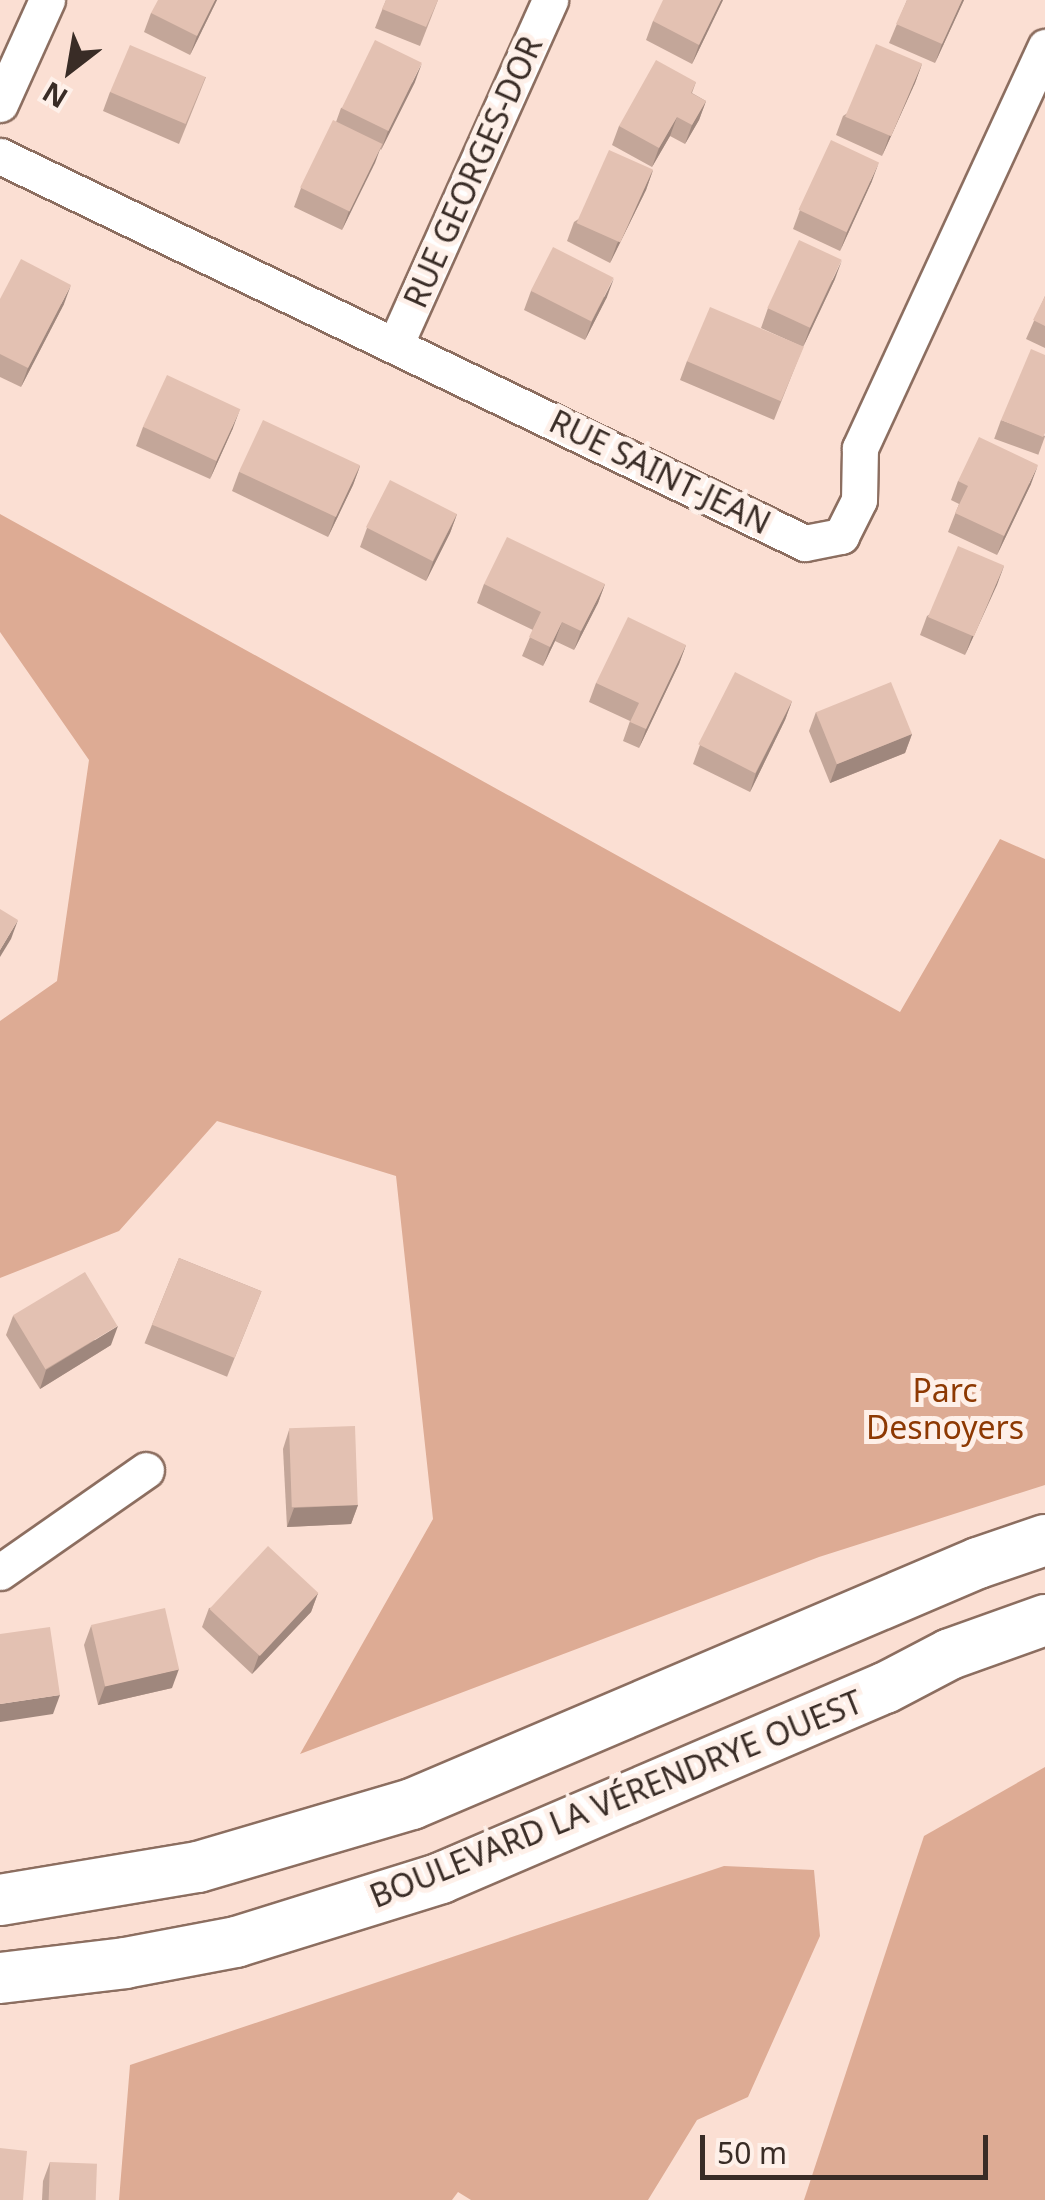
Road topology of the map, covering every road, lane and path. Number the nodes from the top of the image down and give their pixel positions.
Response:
1 (47, 0) edge
2 (550, 0) edge
3 (1045, 47) edge
4 (0, 104) edge
5 (0, 156) edge
6 (396, 343) junction
7 (146, 1470) dead end
8 (1045, 1540) edge
9 (0, 1572) edge
10 (1045, 1620) edge
11 (0, 1900) edge
12 (0, 1978) edge

1 - 4 street
2 - 6 street, RUE GEORGES-DOR
3 - 6 street, RUE SAINT-JEAN
5 - 6 street, RUE SAINT-JEAN
7 - 9 street
8 - 11 main road
10 - 12 main road, BOULEVARD LA VÉRENDRYE OUEST

